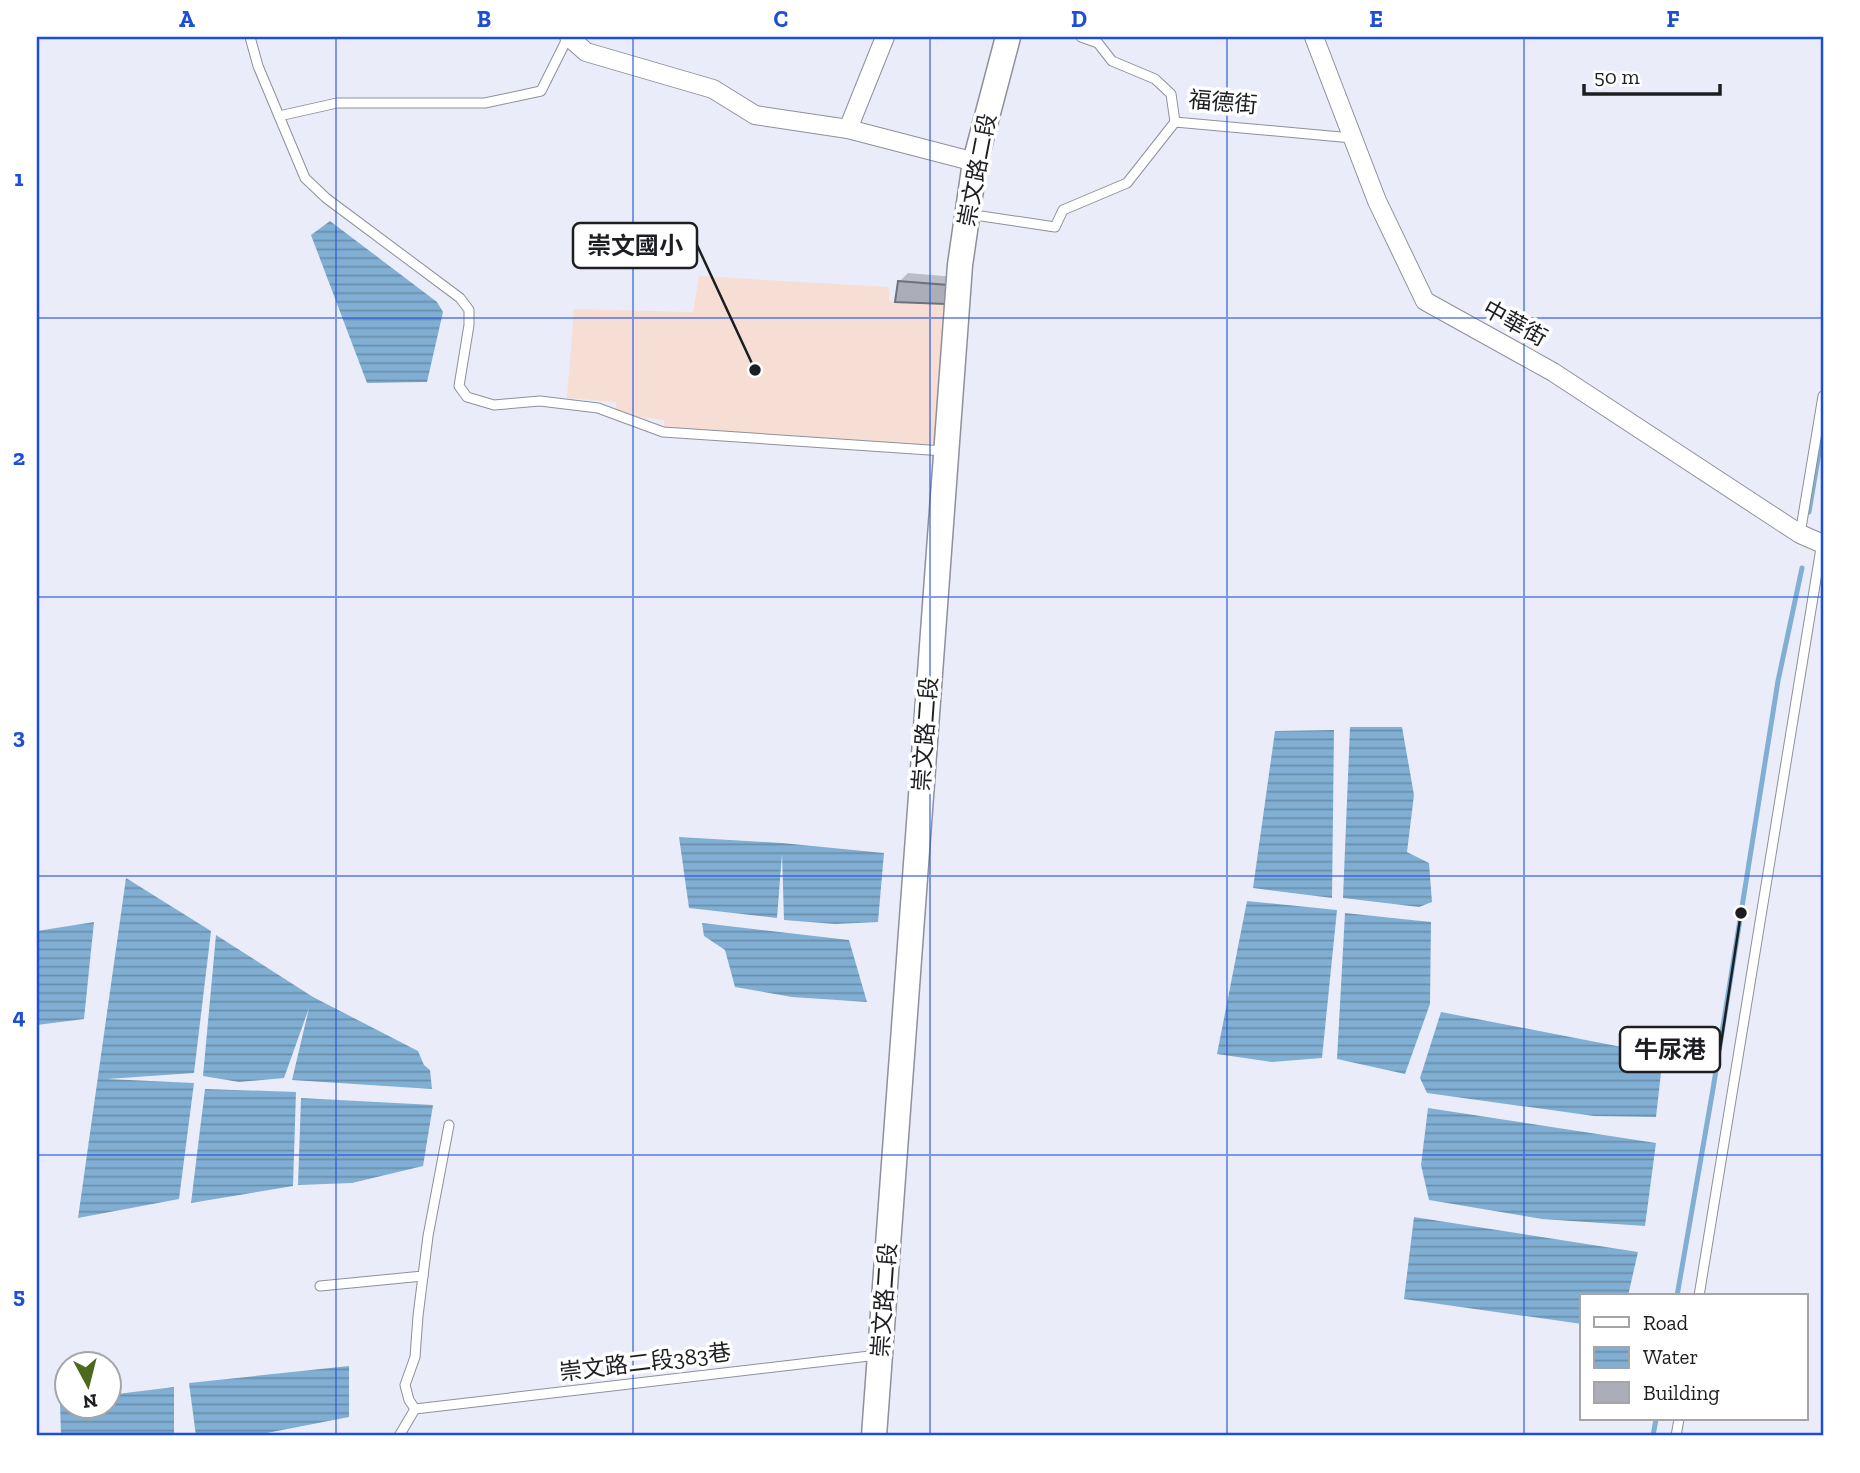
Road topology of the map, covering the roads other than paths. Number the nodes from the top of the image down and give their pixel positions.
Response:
1 (250, 37) edge
2 (568, 37) edge
3 (885, 37) edge
4 (1008, 37) edge
5 (1081, 37) edge
6 (1314, 37) edge
7 (279, 116) junction
8 (1175, 122) junction
9 (848, 129) junction
10 (1352, 138) junction
11 (975, 162) junction
12 (967, 214) junction
13 (1823, 396) edge
14 (946, 452) junction
15 (1800, 534) junction
16 (1823, 541) edge
17 (449, 1125) dead end
18 (423, 1276) junction
19 (320, 1286) dead end
20 (1699, 1294) edge
21 (880, 1354) junction
22 (415, 1409) junction
23 (399, 1436) edge
24 (874, 1436) edge

1 - 7 lane
2 - 7 lane
2 - 9 street
3 - 9 street
4 - 11 street, 崇文路二段
5 - 8 lane
6 - 10 street, 中華街
7 - 14 lane
8 - 10 lane, 福德街
8 - 12 lane, 福德街
9 - 11 street
10 - 15 street, 中華街
11 - 12 street, 崇文路二段
12 - 14 street, 崇文路二段
13 - 15 lane
14 - 21 street, 崇文路二段
15 - 16 street, 中華街
16 - 20 lane
17 - 18 lane
18 - 19 lane
18 - 22 lane
21 - 22 lane, 崇文路二段383巷
21 - 24 street, 崇文路二段
22 - 23 lane

